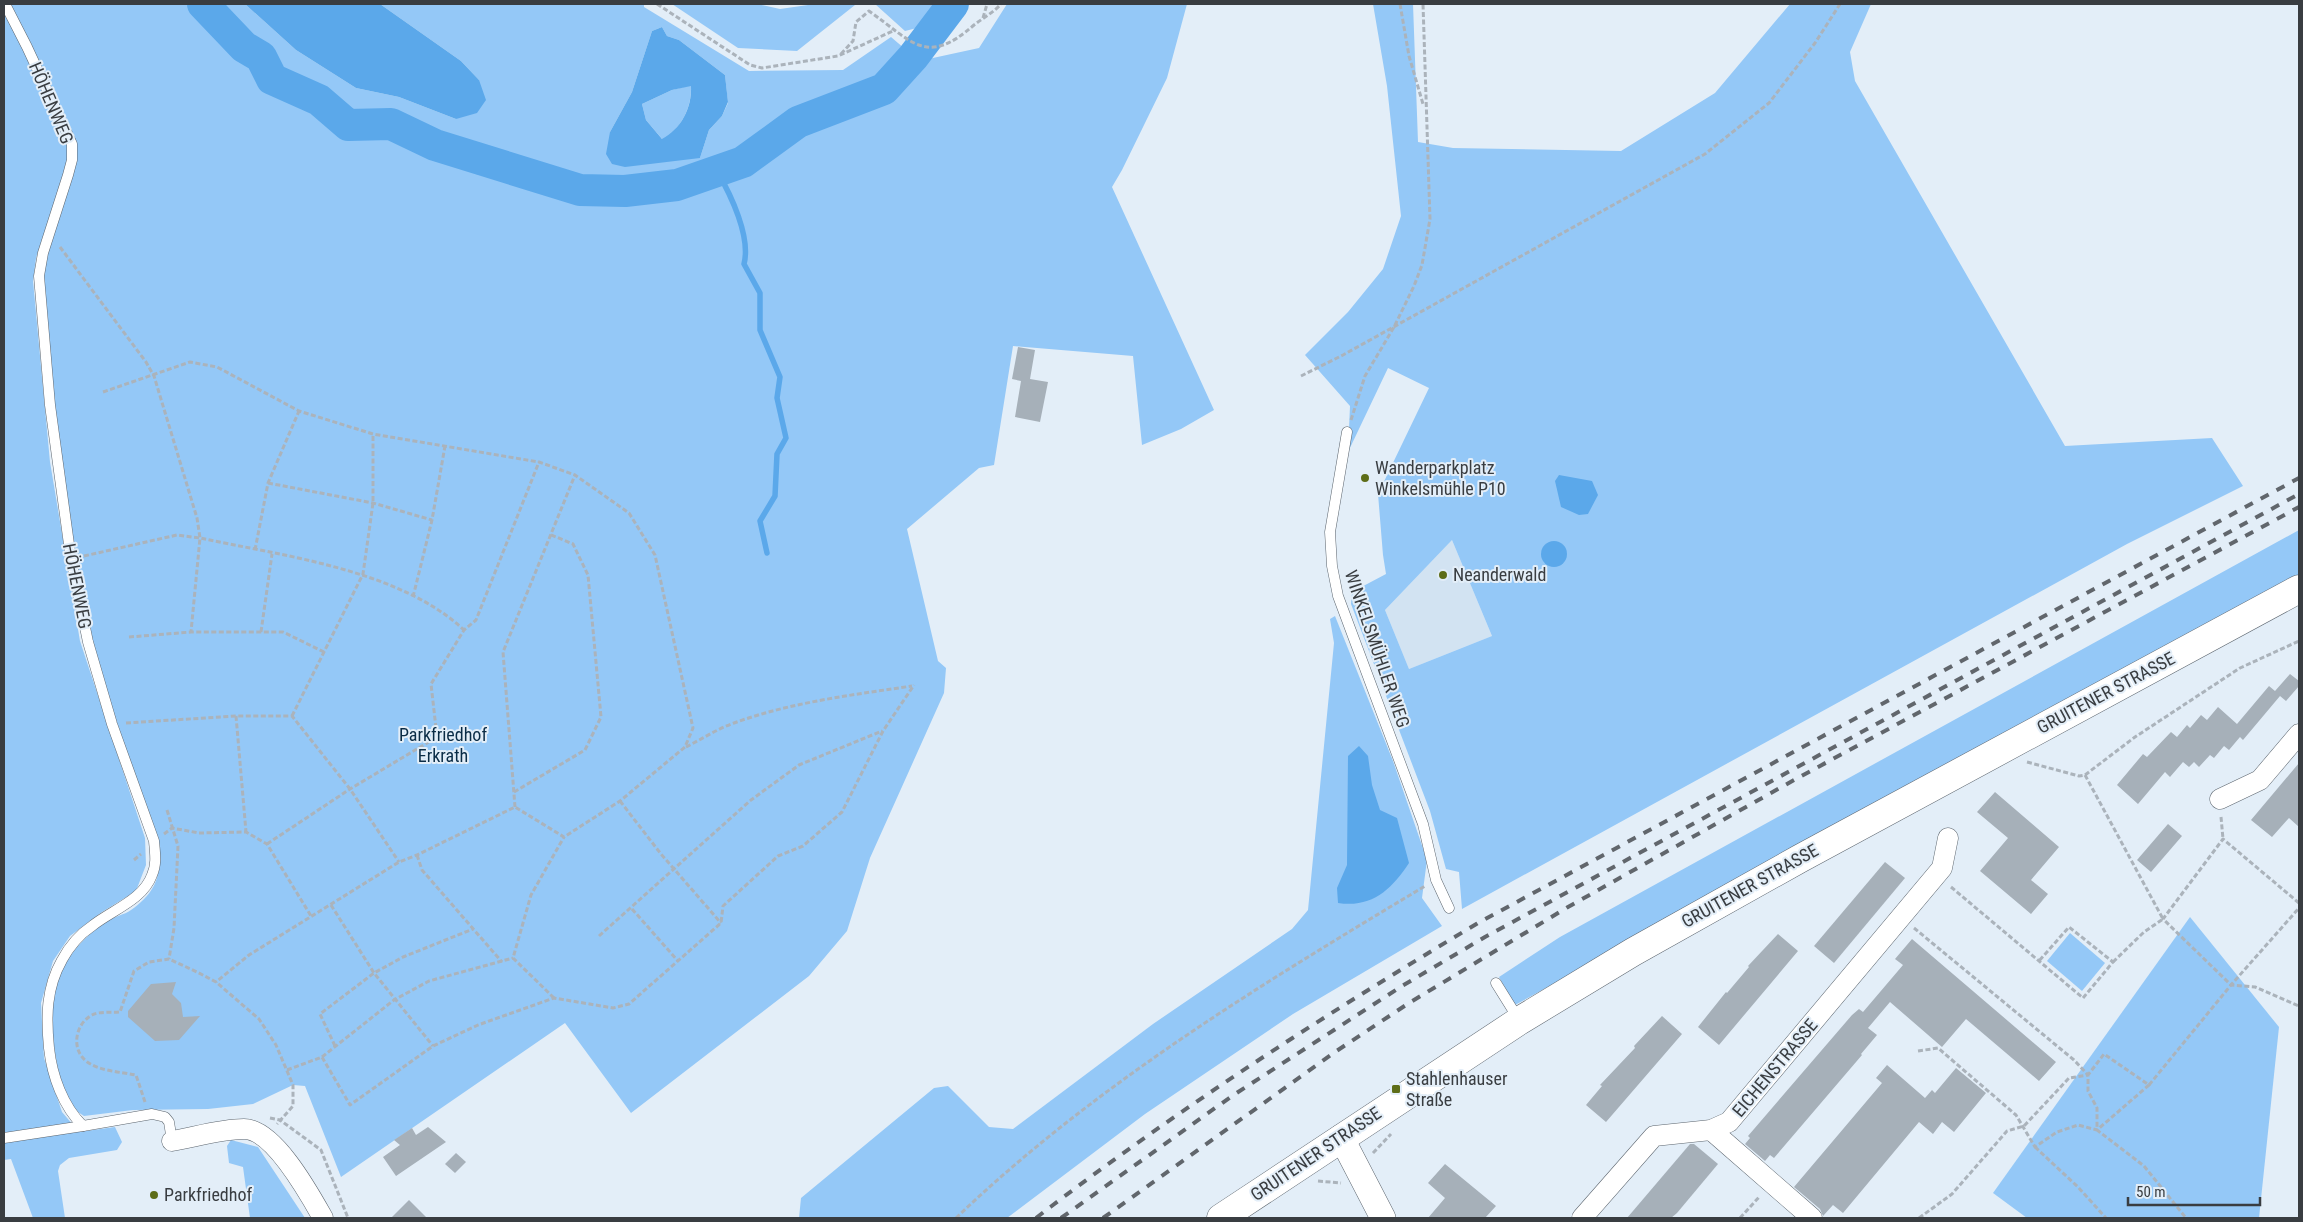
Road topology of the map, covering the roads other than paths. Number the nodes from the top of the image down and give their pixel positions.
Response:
1 (5, 4) edge
2 (1347, 432) road end
3 (2299, 588) edge
4 (2299, 734) edge
5 (2220, 799) dead end
6 (1948, 838) dead end
7 (1449, 908) dead end
8 (1496, 983) dead end
9 (1519, 1021) junction
10 (83, 1126) junction
11 (1711, 1130) junction
12 (1341, 1137) junction
13 (4, 1138) edge
14 (172, 1140) joint
15 (323, 1218) edge
16 (1221, 1218) edge
17 (1383, 1218) edge
18 (1582, 1218) edge
19 (1812, 1218) edge

1 - 10 lane, HÖHENWEG
2 - 7 lane, WINKELSMÜHLER WEG
3 - 9 main road, GRUITENER STRASSE
4 - 5 street
6 - 11 street, EICHENSTRASSE
8 - 9 lane
9 - 12 main road, GRUITENER STRASSE
10 - 13 lane
10 - 14 lane
11 - 18 street, EICHENSTRASSE
11 - 19 street
12 - 16 main road, GRUITENER STRASSE
12 - 17 street
14 - 15 street

